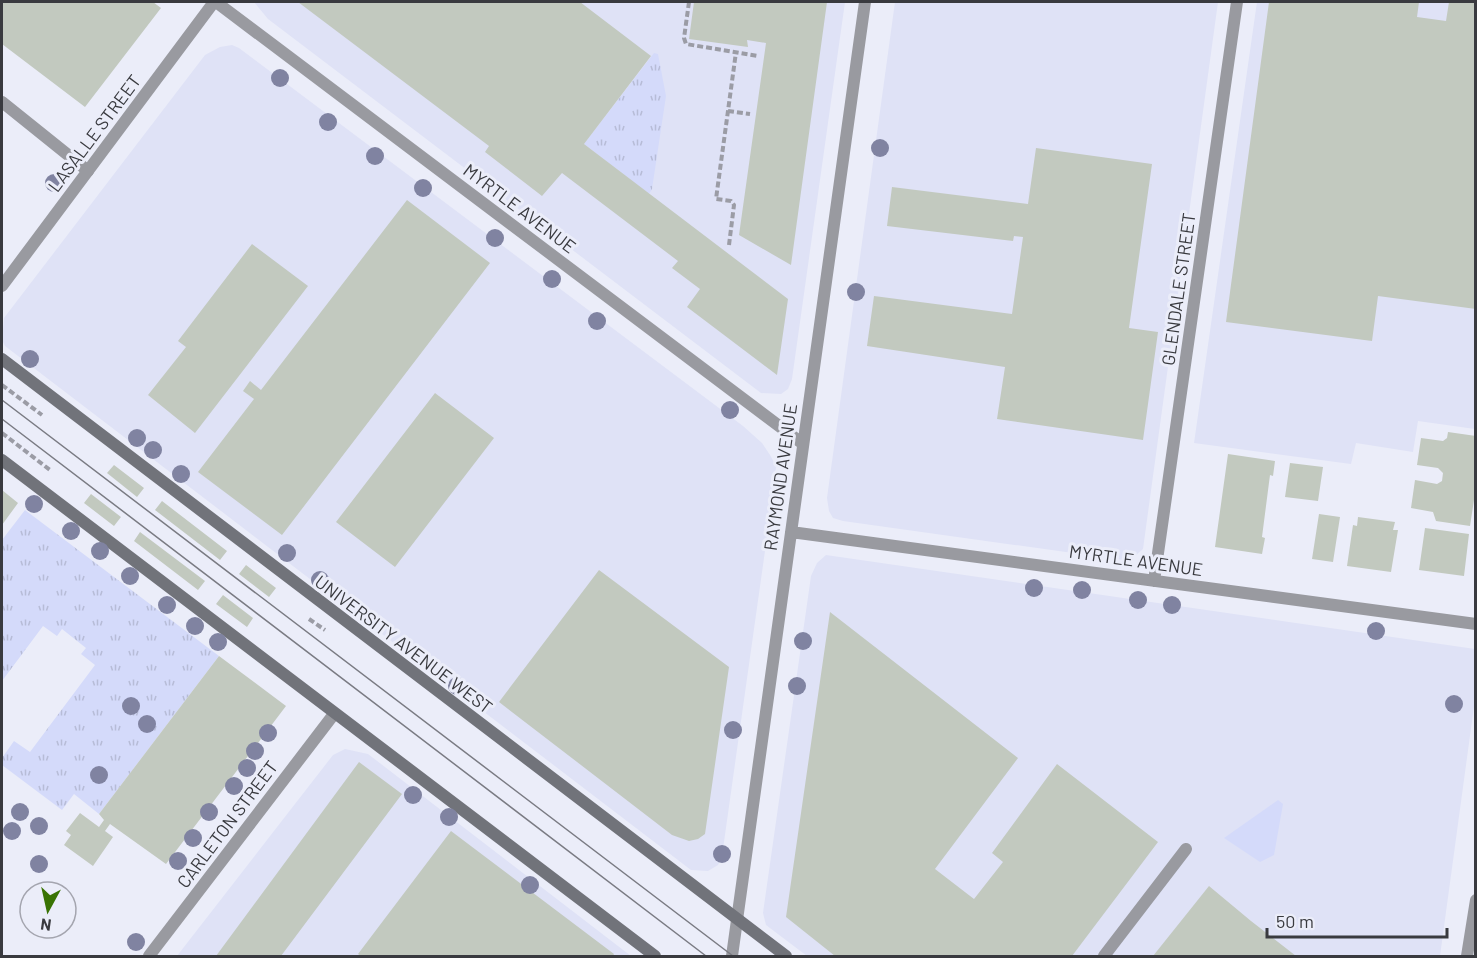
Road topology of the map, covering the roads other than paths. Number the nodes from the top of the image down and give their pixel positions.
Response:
1 (215, 2) edge
2 (865, 2) edge
3 (1237, 2) edge
4 (2, 102) edge
5 (88, 171) junction
6 (2, 286) edge
7 (2, 359) edge
8 (803, 444) junction
9 (2, 460) edge
10 (791, 531) junction
11 (1154, 581) junction
12 (1476, 624) edge
13 (334, 714) junction
14 (1186, 849) dead end
15 (1476, 900) edge
16 (737, 920) junction
17 (149, 957) edge
18 (655, 957) edge
19 (732, 957) edge
20 (786, 957) edge
21 (1104, 957) edge
22 (1467, 957) edge

1 - 5 street, LASALLE STREET
1 - 8 street, MYRTLE AVENUE
2 - 8 street, RAYMOND AVENUE
3 - 11 street, GLENDALE STREET
4 - 5 street
5 - 6 street, LASALLE STREET
7 - 16 main road, UNIVERSITY AVENUE WEST
8 - 10 street, RAYMOND AVENUE
9 - 13 main road
10 - 11 street, MYRTLE AVENUE
10 - 16 street, RAYMOND AVENUE
11 - 12 street, MYRTLE AVENUE
13 - 17 street, CARLETON STREET
13 - 18 main road
14 - 21 street
15 - 22 street
16 - 19 street, RAYMOND AVENUE
16 - 20 main road, UNIVERSITY AVENUE WEST

